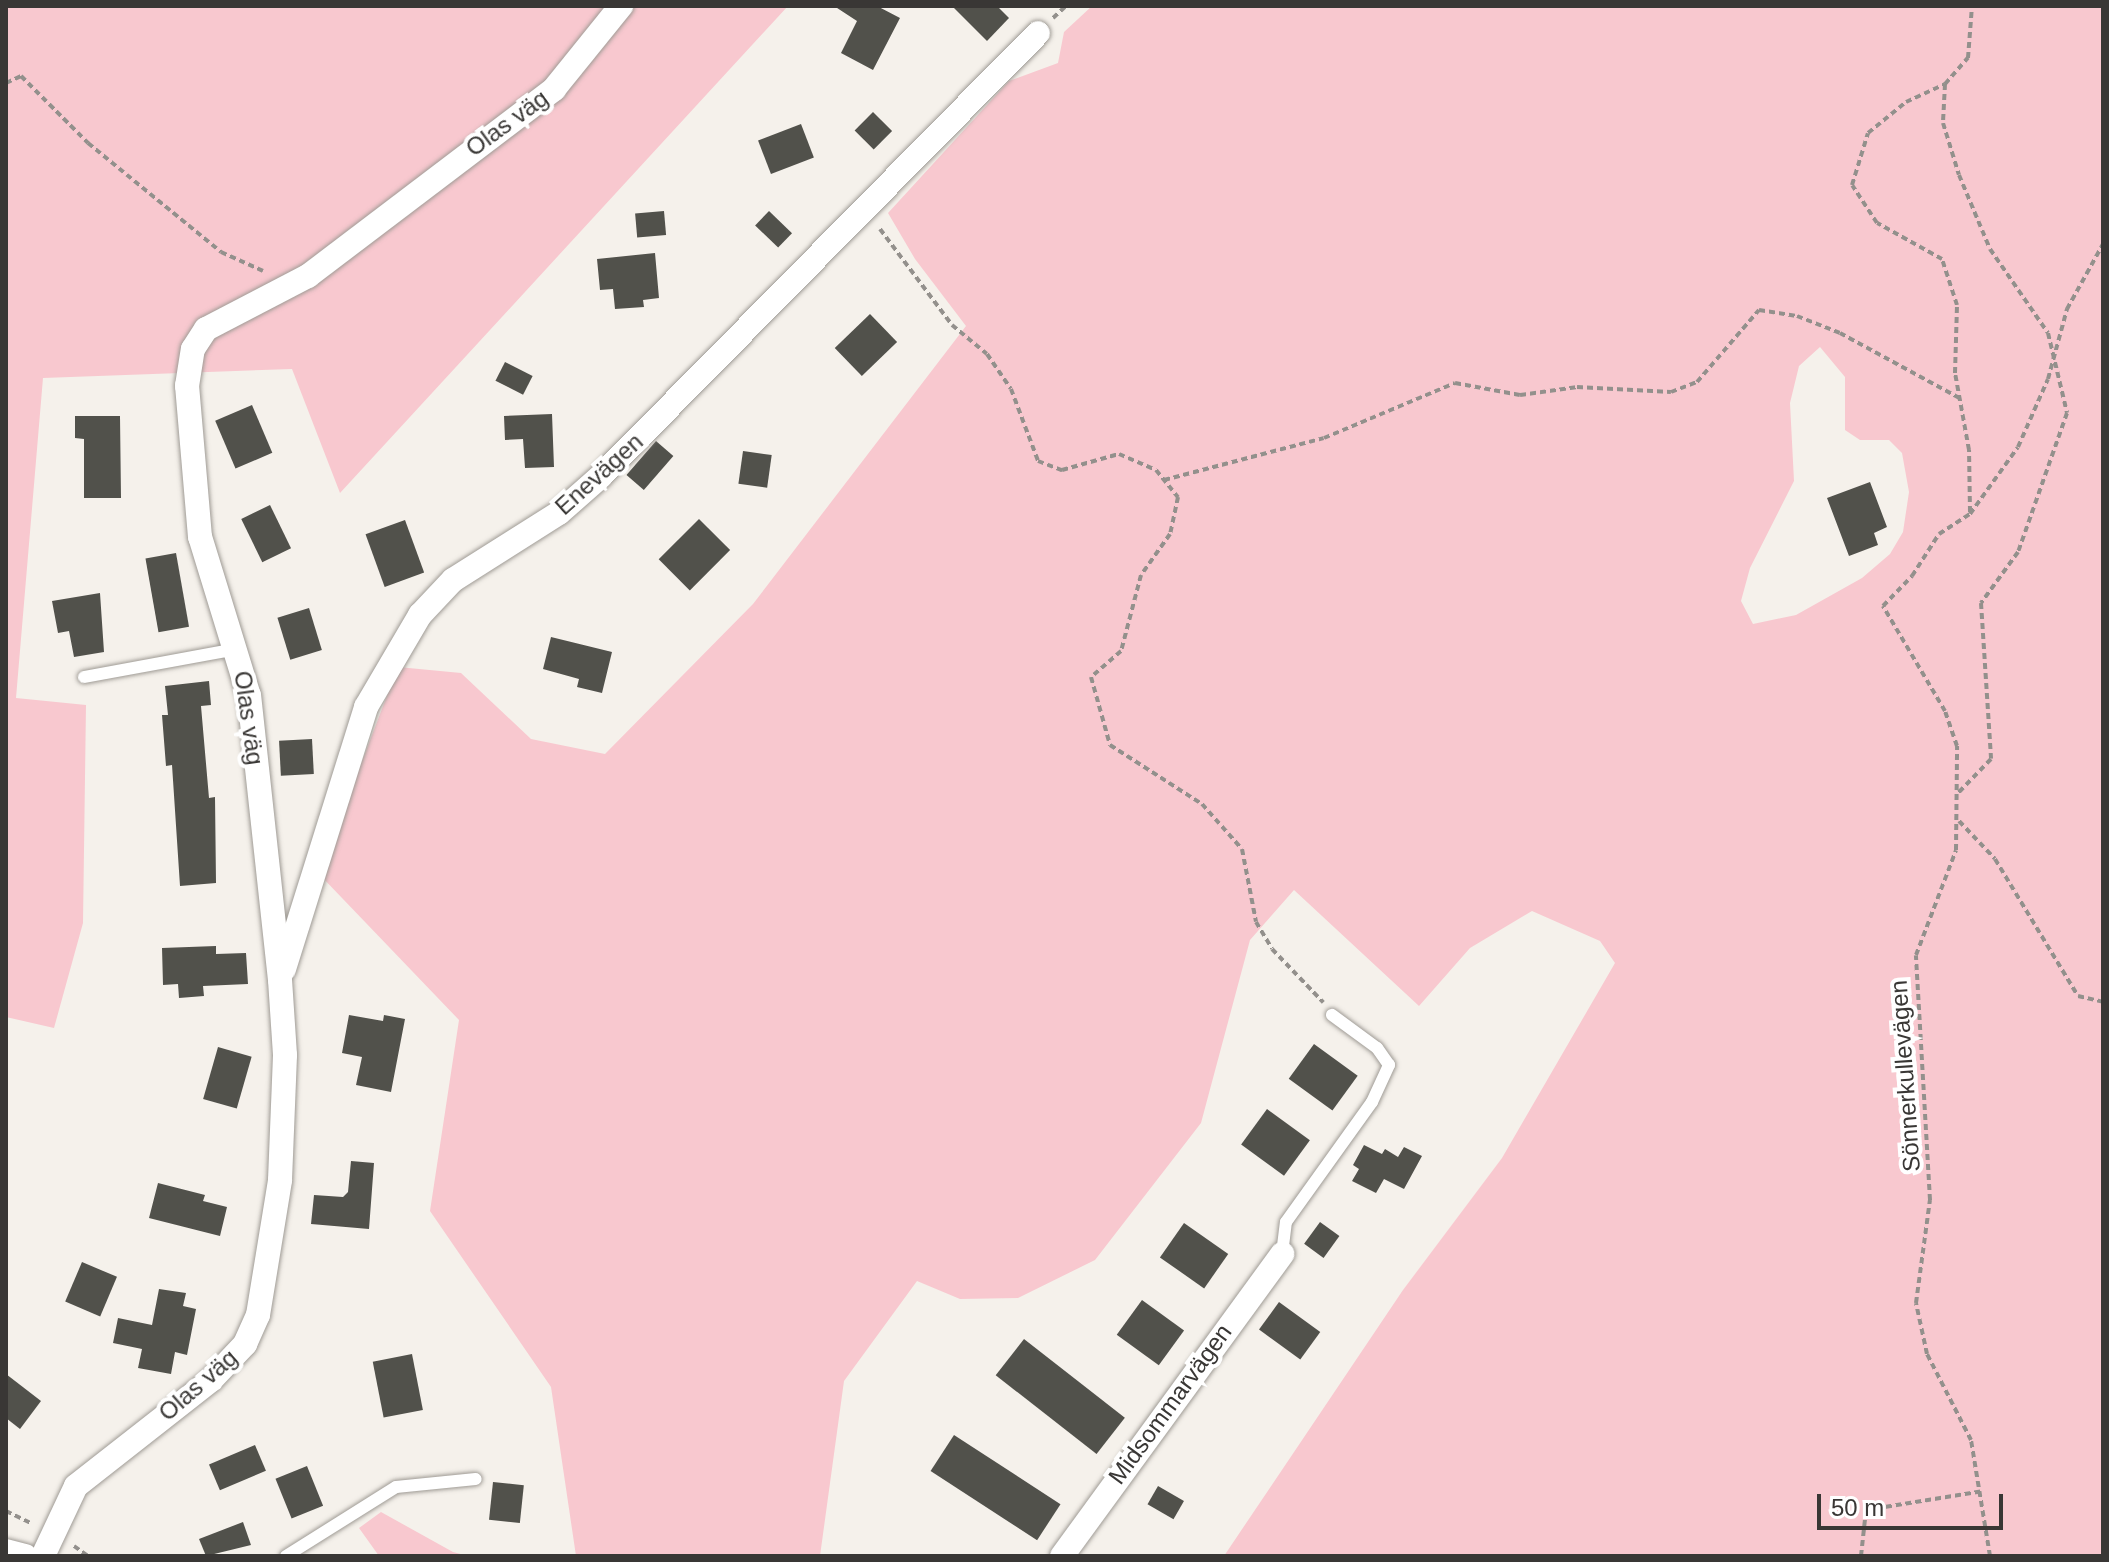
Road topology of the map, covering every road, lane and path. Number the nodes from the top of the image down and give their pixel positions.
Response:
1 (621, 6) edge
2 (1972, 6) edge
3 (1038, 33) dead end
4 (6, 83) edge
5 (1945, 84) junction
6 (860, 212) junction
7 (2103, 244) edge
8 (267, 273) dead end
9 (2053, 357) junction
10 (1959, 398) junction
11 (1164, 480) junction
12 (1970, 514) junction
13 (237, 649) junction
14 (84, 677) dead end
15 (1958, 793) junction
16 (1959, 821) junction
17 (280, 980) junction
18 (2103, 1002) edge
19 (1332, 1015) joint
20 (1282, 1254) joint
21 (476, 1479) dead end
22 (1983, 1491) junction
23 (6, 1551) edge
24 (25, 1556) edge
25 (43, 1556) edge
26 (286, 1556) edge
27 (1062, 1556) edge
28 (1861, 1556) edge
29 (1990, 1556) edge

1 - 13 street, Olas väg
2 - 5 path
3 - 6 street, Enevägen
4 - 8 path
5 - 9 path
5 - 10 path
6 - 11 path
6 - 17 street, Enevägen
7 - 9 path
9 - 12 path
9 - 15 path
10 - 11 path
10 - 12 path
11 - 19 path
12 - 15 path, Sönnerkullevägen
13 - 14 lane
13 - 17 street, Olas väg
15 - 16 path, Sönnerkullevägen
16 - 18 path
16 - 22 path, Sönnerkullevägen
17 - 25 street, Olas väg
19 - 20 lane
20 - 27 street, Midsommarvägen
21 - 26 lane
22 - 28 path
22 - 29 path, Sönnerkullevägen
23 - 24 street

